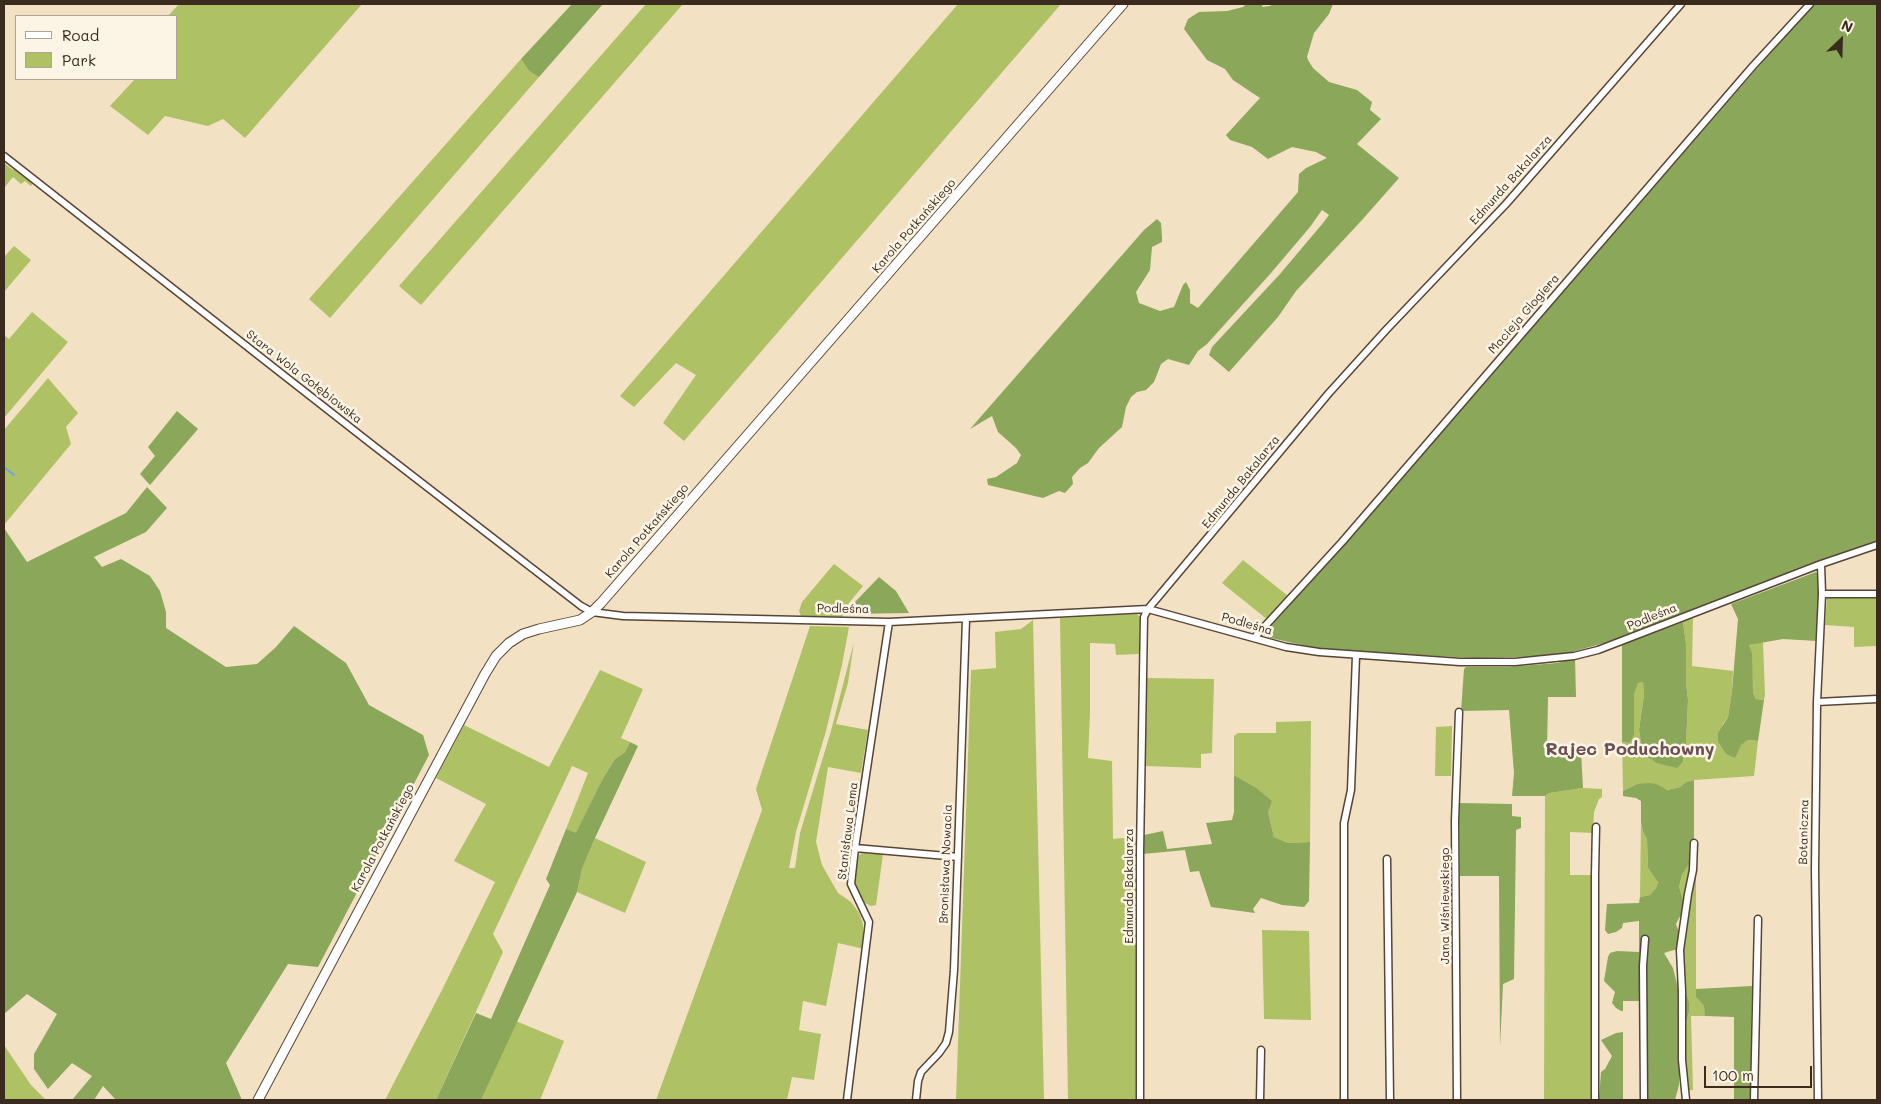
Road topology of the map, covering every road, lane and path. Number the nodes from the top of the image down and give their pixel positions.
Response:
1 (1123, 4) edge
2 (1681, 4) edge
3 (1810, 4) edge
4 (4, 156) edge
5 (1877, 545) edge
6 (1821, 564) junction
7 (1822, 594) junction
8 (1877, 594) edge
9 (1148, 609) junction
10 (592, 612) junction
11 (966, 619) junction
12 (889, 622) junction
13 (1255, 638) junction
14 (1356, 656) junction
15 (1877, 700) edge
16 (1817, 702) junction
17 (1458, 712) dead end
18 (1596, 827) dead end
19 (1694, 843) dead end
20 (855, 848) junction
21 (958, 857) junction
22 (1387, 859) dead end
23 (1758, 919) dead end
24 (1645, 939) dead end
25 (1261, 1050) dead end
26 (258, 1100) edge
27 (847, 1100) edge
28 (916, 1100) edge
29 (1140, 1100) edge
30 (1260, 1100) edge
31 (1344, 1100) edge
32 (1390, 1100) edge
33 (1457, 1100) edge
34 (1595, 1100) edge
35 (1644, 1100) edge
36 (1686, 1100) edge
37 (1754, 1100) edge
38 (1818, 1100) edge

1 - 10 street, Karola Potkańskiego
2 - 9 street, Edmunda Bakalarza
3 - 13 street, Macieja Glogiera
4 - 10 street, Stara Wola Gołębiowska
5 - 6 street, Podleśna
6 - 7 street, Botaniczna
6 - 14 street, Podleśna
7 - 8 street
7 - 16 street, Botaniczna
9 - 11 street, Podleśna
9 - 13 street, Podleśna
9 - 29 street, Edmunda Bakalarza
10 - 12 street, Podleśna
10 - 26 street, Karola Potkańskiego
11 - 12 street, Podleśna
11 - 21 street, Bronisława Nowacia
12 - 20 street, Stanisława Lema
13 - 14 street, Podleśna
14 - 31 street
15 - 16 street
16 - 38 street, Botaniczna
17 - 33 street, Jana Wiśniewskiego
18 - 34 street
19 - 36 street
20 - 21 street
20 - 27 street, Stanisława Lema
21 - 28 street, Bronisława Nowacia
22 - 32 street
23 - 37 street
24 - 35 street
25 - 30 street

